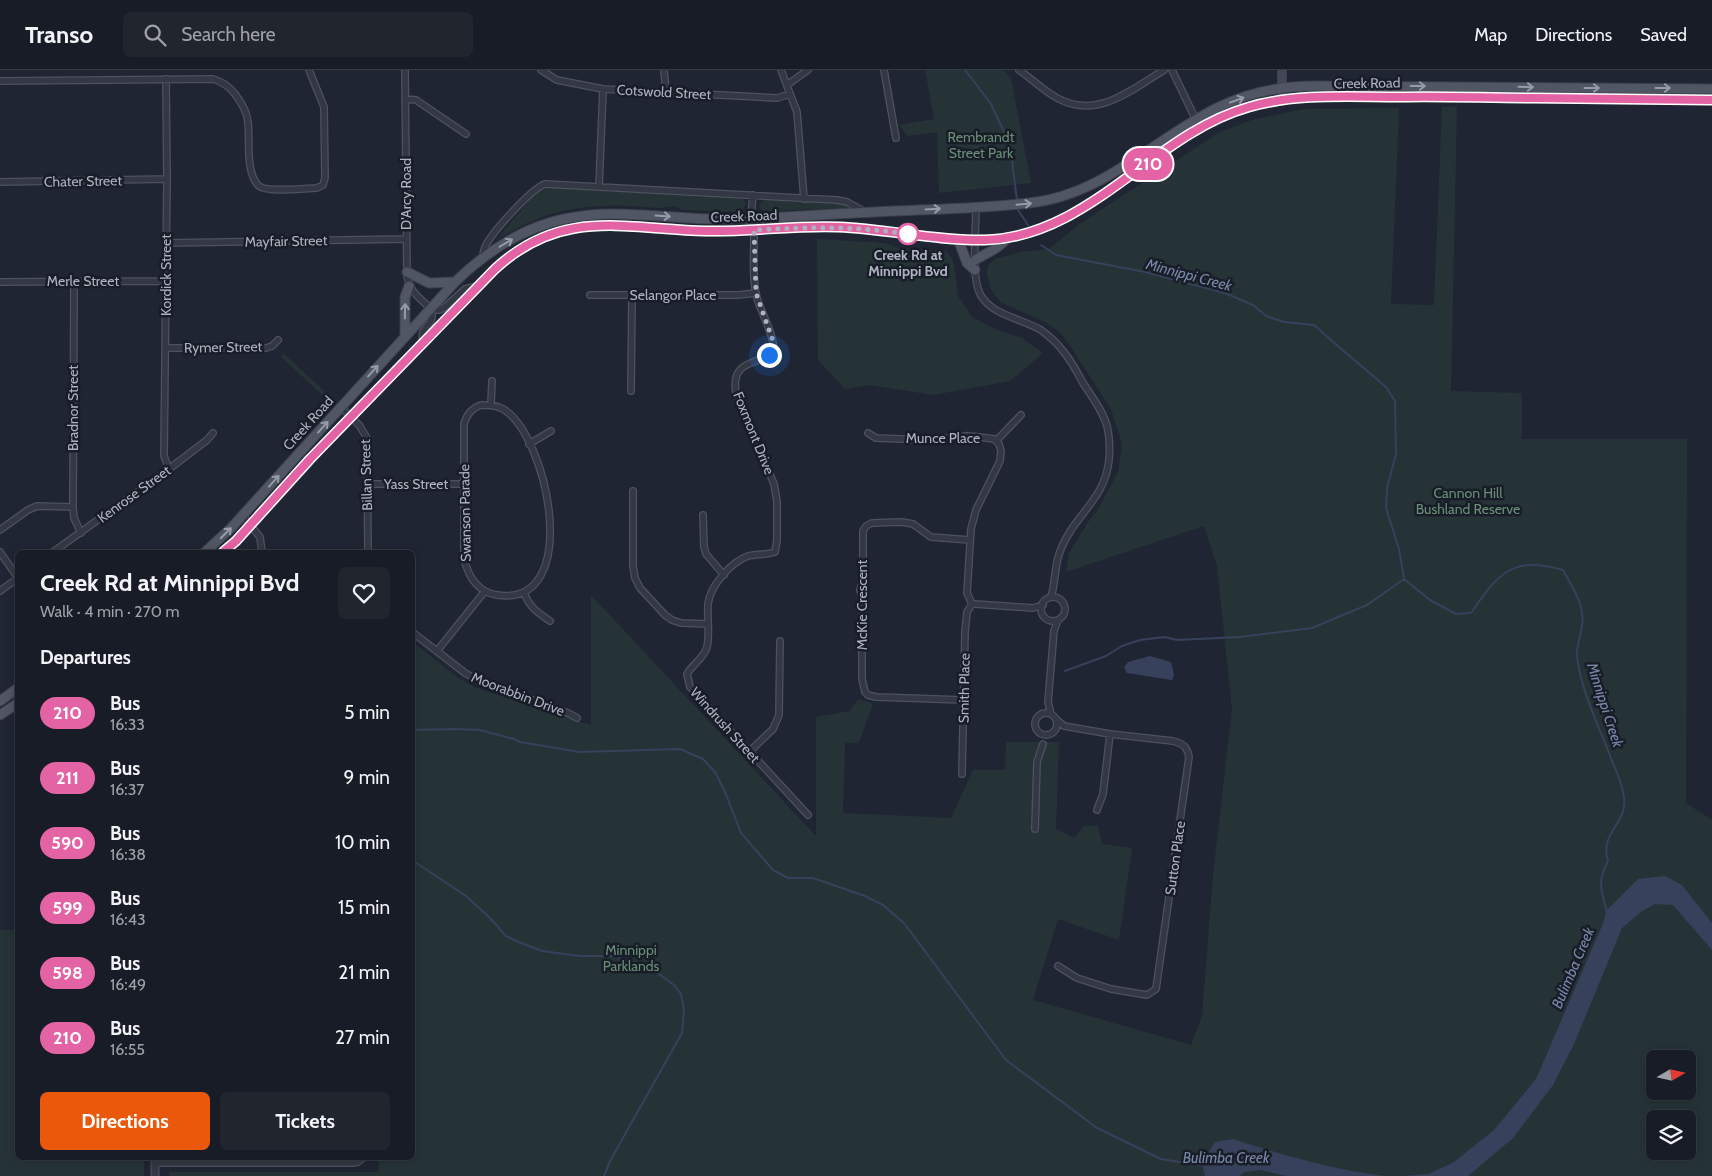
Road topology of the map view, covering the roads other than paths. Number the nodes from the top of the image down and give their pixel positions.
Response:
1 (214, 70) edge
2 (309, 70) edge
3 (405, 70) edge
4 (664, 70) edge
5 (781, 70) edge
6 (808, 70) edge
7 (884, 70) edge
8 (1019, 70) edge
9 (1164, 70) edge
10 (1172, 70) edge
11 (1282, 70) edge
12 (543, 71) edge
13 (166, 79) junction
14 (214, 79) junction
15 (0, 81) edge
16 (787, 85) junction
17 (1282, 88) junction
18 (603, 89) junction
19 (1712, 89) edge
20 (666, 92) junction
21 (790, 94) junction
22 (405, 99) junction
23 (1282, 100) junction
24 (1712, 100) edge
25 (1196, 120) junction
26 (466, 134) dead end
27 (896, 138) dead end
28 (167, 179) junction
29 (0, 182) edge
30 (599, 187) junction
31 (1076, 192) junction
32 (753, 195) junction
33 (804, 199) junction
34 (1087, 206) junction
35 (976, 207) junction
36 (865, 212) junction
37 (752, 218) junction
38 (754, 230) junction
39 (1008, 237) junction
40 (958, 239) junction
41 (406, 240) junction
42 (976, 240) junction
43 (166, 243) junction
44 (482, 258) junction
45 (975, 260) junction
46 (975, 270) junction
47 (406, 272) junction
48 (74, 281) junction
49 (166, 281) junction
50 (0, 282) edge
51 (455, 282) junction
52 (479, 285) junction
53 (409, 286) junction
54 (756, 293) junction
55 (590, 295) dead end
56 (632, 295) junction
57 (430, 309) junction
58 (405, 336) junction
59 (278, 340) dead end
60 (422, 344) junction
61 (166, 348) junction
62 (492, 381) dead end
63 (631, 391) dead end
64 (491, 405) junction
65 (341, 407) junction
66 (1021, 415) dead end
67 (351, 417) junction
68 (551, 431) dead end
69 (868, 432) dead end
70 (213, 433) dead end
71 (996, 441) junction
72 (530, 444) junction
73 (169, 469) junction
74 (367, 484) junction
75 (464, 484) junction
76 (633, 491) dead end
77 (73, 507) junction
78 (703, 515) dead end
79 (243, 516) junction
80 (251, 524) junction
81 (0, 530) edge
82 (81, 533) junction
83 (970, 540) junction
84 (56, 550) edge
85 (207, 550) edge
86 (225, 550) edge
87 (262, 550) edge
88 (368, 550) edge
89 (0, 552) edge
90 (15, 574) edge
91 (724, 574) junction
92 (15, 580) edge
93 (1055, 586) junction
94 (0, 591) edge
95 (485, 591) junction
96 (524, 592) junction
97 (1051, 597) junction
98 (1059, 598) junction
99 (972, 604) junction
100 (1042, 604) junction
101 (1033, 608) junction
102 (1044, 616) junction
103 (1050, 620) junction
104 (1058, 620) junction
105 (550, 621) dead end
106 (708, 624) junction
107 (1054, 631) junction
108 (415, 634) edge
109 (780, 640) dead end
110 (437, 651) junction
111 (15, 690) edge
112 (964, 700) junction
113 (0, 701) edge
114 (1048, 702) junction
115 (15, 704) edge
116 (1040, 714) junction
117 (1051, 714) junction
118 (0, 715) edge
119 (577, 718) dead end
120 (1056, 720) junction
121 (1064, 726) junction
122 (1056, 730) junction
123 (1110, 734) junction
124 (1043, 744) dead end
125 (749, 752) junction
126 (962, 774) dead end
127 (1097, 810) dead end
128 (808, 815) dead end
129 (1035, 829) dead end
130 (1058, 966) dead end
131 (155, 1160) edge
132 (260, 1160) edge
133 (361, 1160) edge
134 (155, 1176) edge

1 - 14 street
2 - 14 street
3 - 22 street, D'Arcy Road
4 - 20 street
5 - 16 street
6 - 16 street
7 - 27 street
8 - 9 street
10 - 25 street
11 - 17 main road
12 - 18 street, Cotswold Street
13 - 14 street
13 - 15 street
13 - 28 street, Kordick Street
16 - 21 street
17 -> 19 main road, Creek Road
17 - 23 main road
25 -> 17 main road, Creek Road
18 - 20 street, Cotswold Street
18 - 30 street
20 - 21 street, Cotswold Street
21 - 33 street
22 - 26 street
22 - 41 street, D'Arcy Road
23 - 24 main road, Creek Road
23 - 34 main road, Creek Road
25 - 31 main road, Creek Road
28 - 29 street, Chater Street
28 - 43 street, Kordick Street
30 - 32 street, Creek Road
30 - 44 street, Creek Road
31 - 34 main road
35 -> 31 main road, Creek Road
32 - 33 street, Creek Road
32 - 37 street, Foxmont Drive
33 - 36 street, Creek Road
34 - 39 main road, Creek Road
36 -> 35 main road, Creek Road
35 - 42 street
36 - 37 main road, Creek Road
37 - 38 street, Foxmont Drive
44 -> 37 main road, Creek Road
38 - 40 main road, Creek Road
38 - 52 main road, Creek Road
38 - 54 street, Foxmont Drive
39 - 42 main road, Creek Road
39 - 45 main road
40 - 42 main road, Creek Road
40 - 46 main road
41 - 43 street, Mayfair Street
41 - 47 street, D'Arcy Road
42 - 45 street
43 - 49 street, Kordick Street
44 - 51 main road, Creek Road
45 - 46 street
46 - 93 street
47 - 51 main road
47 - 53 street, D'Arcy Road
48 - 49 street, Merle Street
48 - 50 street, Merle Street
48 - 77 street, Bradnor Street
49 - 61 street, Kordick Street
51 - 57 main road, Creek Road
52 - 57 street, Creek Road
52 - 60 main road, Creek Road
53 - 57 street, D'Arcy Road
58 -> 53 main road
54 - 56 street, Selangor Place
54 - 91 street, Foxmont Drive
55 - 56 street, Selangor Place
56 - 63 street
57 - 58 main road, Creek Road
57 - 60 street, Creek Road
65 -> 58 main road, Creek Road
59 - 61 street, Rymer Street
60 - 67 main road, Creek Road
61 - 73 street, Kordick Street
62 - 64 street
64 - 72 street
64 - 75 street, Swanson Parade
65 - 67 street, Billan Street
79 -> 65 main road, Creek Road
66 - 71 street
67 - 74 street, Billan Street
67 - 80 main road, Creek Road
68 - 72 street
69 - 71 street, Munce Place
70 - 73 street, Kenrose Street
71 - 83 street, Munce Place
72 - 96 street
73 - 82 street, Kenrose Street
74 - 75 street, Yass Street
74 - 88 street, Billan Street
75 - 95 street, Swanson Parade
76 - 106 street
77 - 81 street
77 - 82 street, Bradnor Street
78 - 91 street
79 - 80 street
85 -> 79 main road, Creek Road
80 - 86 main road, Creek Road
80 - 87 street
82 - 84 street, Kenrose Street
83 - 99 street, Munce Place
83 - 112 street, McKie Crescent
89 - 90 street
91 - 106 street, Foxmont Drive
92 - 94 street
93 - 97 street
93 - 98 street
95 - 96 street
95 - 110 street
96 - 105 street
97 - 98 street
97 - 100 street
98 - 104 street
99 - 101 street
99 - 112 street, Smith Place
100 - 101 street
100 - 102 street
101 - 102 street
102 - 103 street
103 - 104 street
103 - 107 street
104 - 107 street
106 - 125 street, Windrush Street
107 - 114 street
108 - 110 street, Moorabbin Drive
109 - 125 street
110 - 119 street, Moorabbin Drive
111 - 113 main road
112 - 126 street, Smith Place
114 - 116 street
114 - 117 street
115 - 118 main road
116 - 117 street
116 - 122 street
117 - 120 street
120 - 121 street, Sutton Place
120 - 122 street
121 - 122 street
121 - 123 street, Sutton Place
123 - 127 street
123 - 130 street, Sutton Place
124 - 129 street
125 - 128 street, Windrush Street
131 - 132 street
131 - 134 street
132 - 133 street

